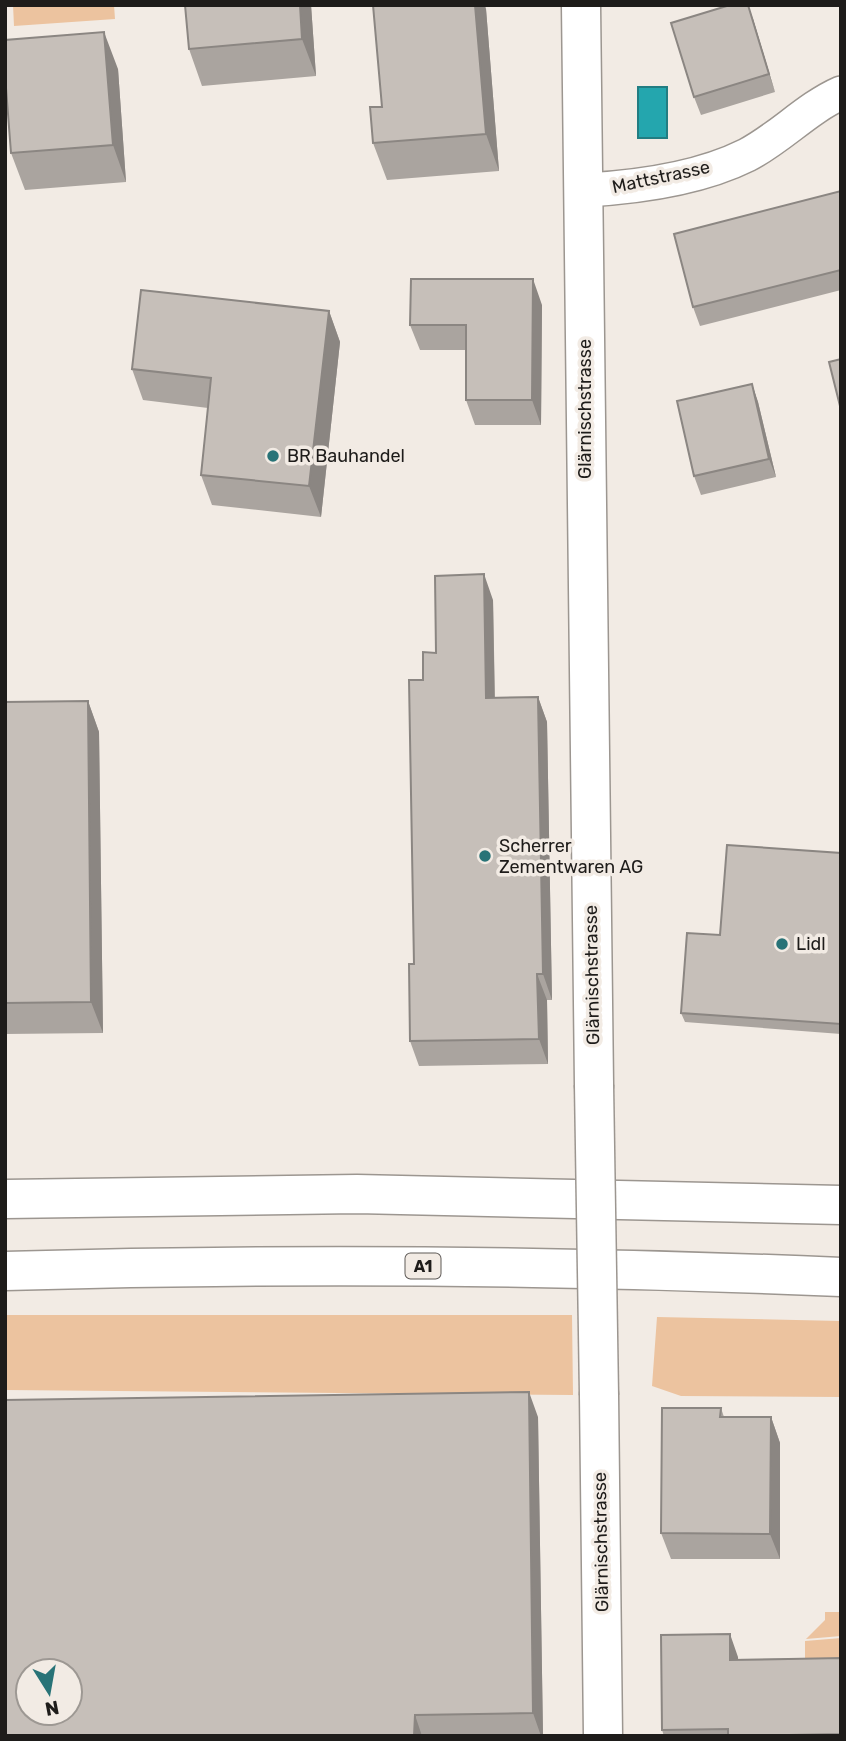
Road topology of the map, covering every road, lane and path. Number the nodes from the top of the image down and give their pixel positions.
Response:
1 (581, 5) edge
2 (841, 93) edge
3 (586, 190) junction
4 (5, 1199) edge
5 (841, 1205) edge
6 (5, 1270) edge
7 (841, 1277) edge
8 (603, 1736) edge

1 - 3 main road, Glärnischstrasse
2 - 3 street, Mattstrasse
3 - 8 main road, Glärnischstrasse, bridge
4 - 5 main road
6 - 7 main road, A1

